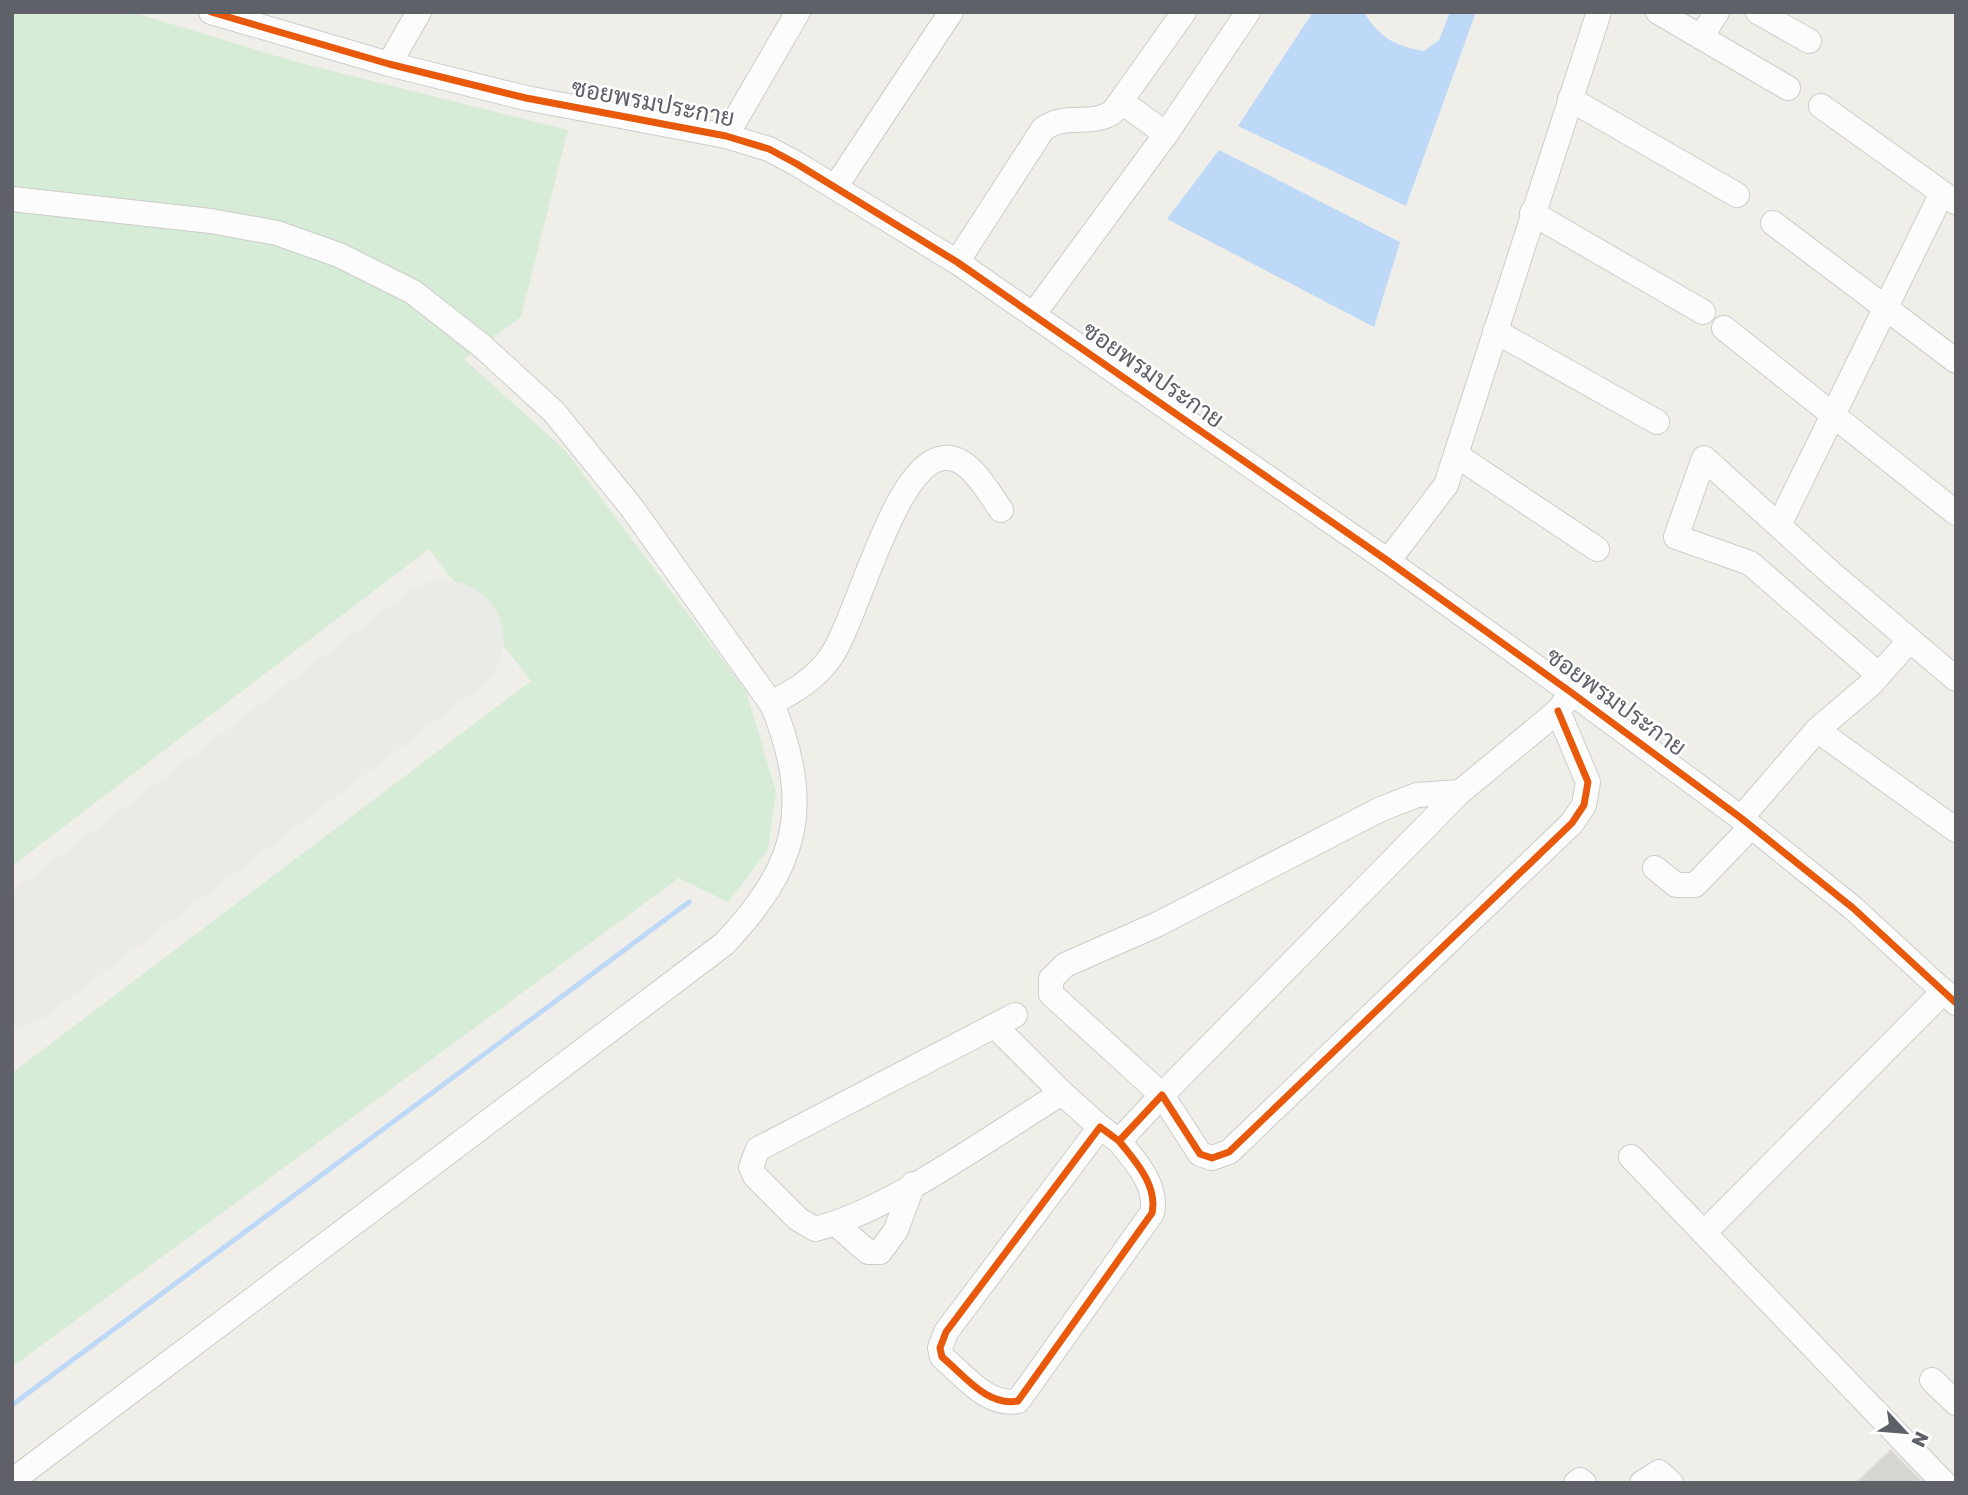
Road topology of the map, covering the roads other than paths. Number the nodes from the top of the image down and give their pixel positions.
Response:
1 (211, 12) edge
2 (419, 12) edge
3 (798, 12) edge
4 (951, 12) edge
5 (1184, 12) edge
6 (1248, 12) edge
7 (1600, 12) edge
8 (1658, 12) edge
9 (1717, 12) edge
10 (1758, 12) edge
11 (237, 16) edge
12 (1701, 37) junction
13 (1809, 41) dead end
14 (389, 64) junction
15 (1788, 88) dead end
16 (1570, 99) junction
17 (1122, 102) junction
18 (1821, 106) dead end
19 (1166, 134) junction
20 (726, 135) junction
21 (836, 187) junction
22 (1737, 195) dead end
23 (1949, 198) edge
24 (12, 200) edge
25 (1532, 213) junction
26 (1773, 223) dead end
27 (957, 262) junction
28 (1887, 309) junction
29 (1703, 312) dead end
30 (1032, 315) junction
31 (1724, 328) dead end
32 (1495, 331) junction
33 (1956, 361) edge
34 (1835, 416) junction
35 (1657, 422) dead end
36 (1456, 455) junction
37 (1001, 510) dead end
38 (1956, 513) edge
39 (1779, 526) junction
40 (1597, 549) dead end
41 (1388, 561) junction
42 (1910, 640) junction
43 (1879, 675) junction
44 (1956, 678) edge
45 (1565, 702) junction
46 (771, 703) junction
47 (1817, 730) junction
48 (1460, 792) junction
49 (1746, 823) junction
50 (1956, 830) edge
51 (1655, 868) dead end
52 (1950, 997) edge
53 (1062, 1093) junction
54 (1162, 1095) junction
55 (1110, 1134) junction
56 (1631, 1157) dead end
57 (913, 1184) junction
58 (836, 1224) junction
59 (1704, 1233) junction
60 (1932, 1380) dead end
61 (1956, 1403) edge
62 (12, 1481) edge
63 (1576, 1483) edge
64 (1584, 1483) edge
65 (1642, 1483) edge
66 (1671, 1483) edge
67 (1944, 1483) edge

1 - 11 street, ซอยพรมประกาย
2 - 14 street
3 - 20 street
4 - 21 street
5 - 17 street
6 - 19 street
7 - 16 street
8 - 12 street
9 - 12 street
10 - 13 street
11 - 14 street, ซอยพรมประกาย
12 - 15 street
14 - 20 street, ซอยพรมประกาย
16 - 22 street
16 - 25 street
17 - 19 street
17 - 27 street
18 - 23 street
19 - 30 street
20 - 21 street, ซอยพรมประกาย
21 - 27 street, ซอยพรมประกาย
23 - 28 street
24 - 46 street
25 - 29 street
25 - 32 street
26 - 28 street
27 - 30 street, ซอยพรมประกาย
28 - 33 street
28 - 34 street
30 - 41 street, ซอยพรมประกาย
31 - 34 street
32 - 35 street
32 - 36 street
34 - 38 street
34 - 39 street
36 - 40 street
36 - 41 street
37 - 46 street
39 - 42 street
39 - 43 street
41 - 45 street, ซอยพรมประกาย
42 - 43 street
42 - 44 street
43 - 47 street
45 - 48 street
45 - 49 street, ซอยพรมประกาย
45 - 54 street
46 - 62 street
47 - 49 street
47 - 50 street
48 - 54 street
48 - 54 street
49 - 51 street
49 - 52 street, ซอยพรมประกาย
52 - 59 street
53 - 55 street
53 - 57 street
53 - 58 street
54 - 55 street
55 - 55 street
56 - 59 street
57 - 58 street
57 - 58 street
59 - 67 street
60 - 61 street
63 - 64 street
65 - 66 street

